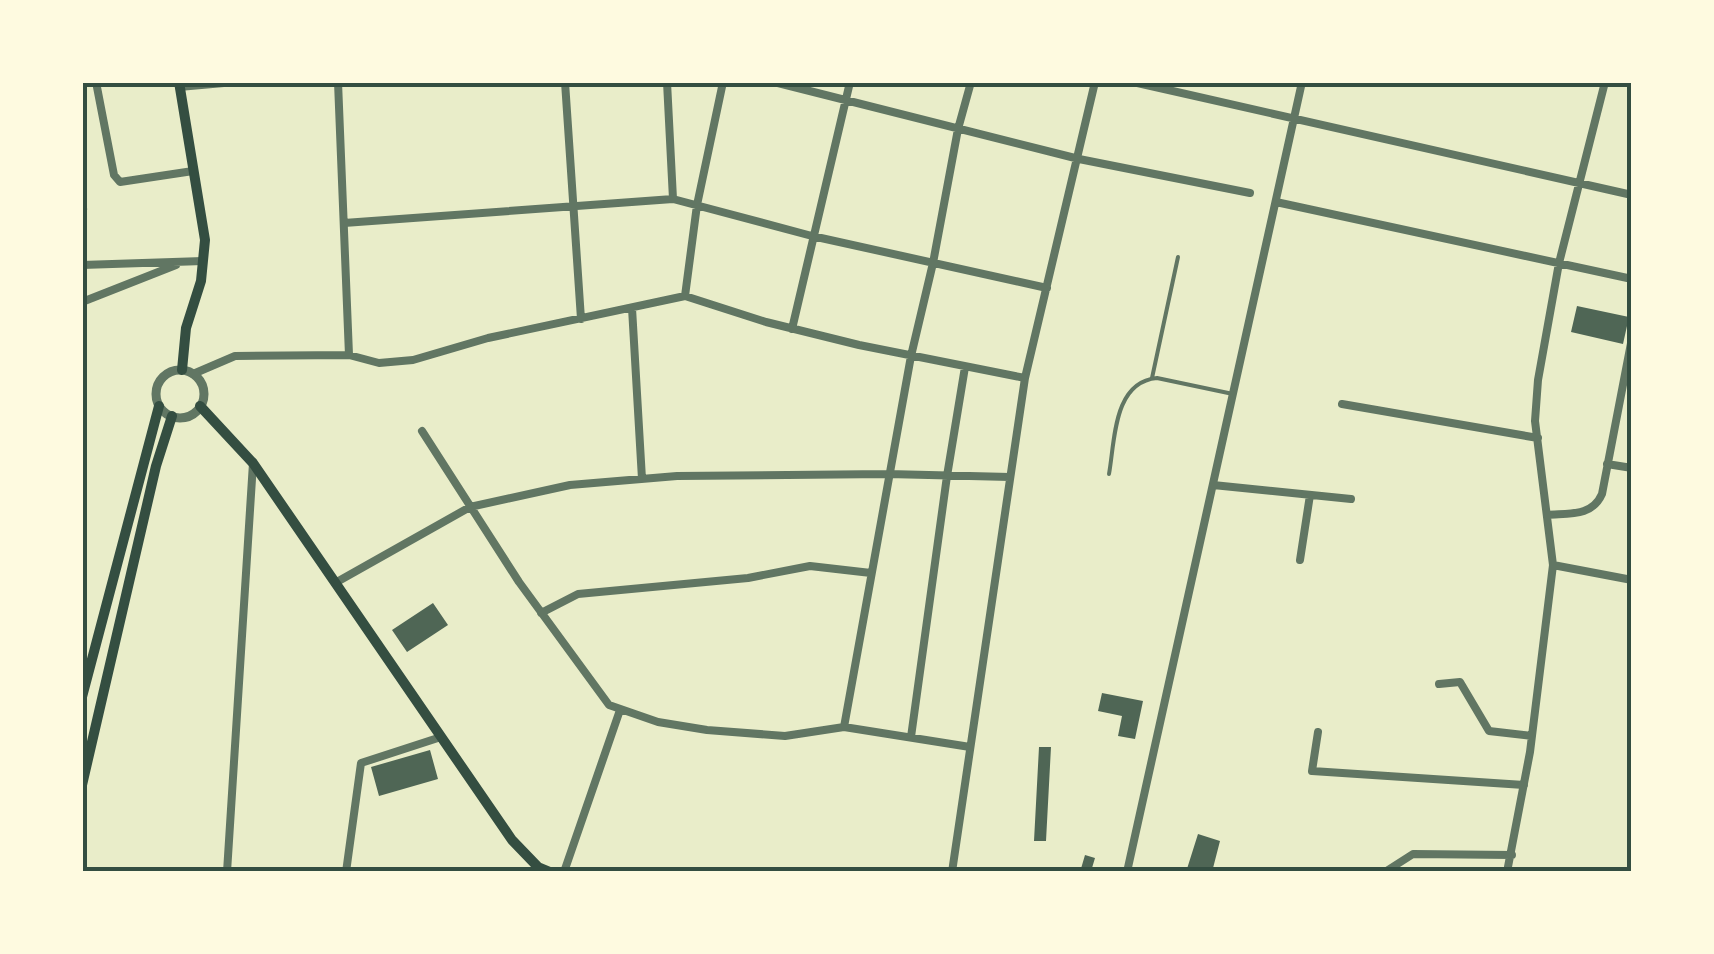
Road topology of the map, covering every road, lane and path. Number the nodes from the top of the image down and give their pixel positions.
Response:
1 (96, 82) edge
2 (236, 82) edge
3 (338, 82) edge
4 (565, 82) edge
5 (668, 82) edge
6 (723, 82) edge
7 (774, 82) edge
8 (850, 82) edge
9 (971, 82) edge
10 (1094, 82) edge
11 (1133, 82) edge
12 (1302, 82) edge
13 (1605, 82) edge
14 (179, 85) edge
15 (846, 100) junction
16 (1294, 121) junction
17 (958, 129) junction
18 (1079, 159) junction
19 (194, 170) junction
20 (1580, 184) junction
21 (1250, 192) dead end
22 (1632, 195) edge
23 (673, 199) junction
24 (1276, 202) junction
25 (697, 205) junction
26 (574, 206) junction
27 (344, 223) junction
28 (812, 236) junction
29 (1178, 257) dead end
30 (203, 261) junction
31 (182, 262) junction
32 (933, 263) junction
33 (1559, 263) junction
34 (82, 266) edge
35 (1632, 279) edge
36 (1047, 288) junction
37 (685, 296) junction
38 (82, 302) edge
39 (632, 308) junction
40 (582, 319) junction
41 (792, 329) junction
42 (1632, 338) edge
43 (349, 355) junction
44 (911, 356) junction
45 (965, 366) junction
46 (187, 372) junction
47 (1025, 378) junction
48 (1152, 378) junction
49 (1233, 394) junction
50 (1342, 404) dead end
51 (159, 406) junction
52 (200, 406) junction
53 (172, 416) junction
54 (422, 431) dead end
55 (1538, 438) junction
56 (252, 463) junction
57 (1607, 464) junction
58 (1632, 468) edge
59 (888, 474) junction
60 (1108, 474) dead end
61 (947, 476) junction
62 (1010, 477) junction
63 (642, 479) junction
64 (1213, 485) junction
65 (1310, 495) junction
66 (1350, 499) dead end
67 (470, 507) junction
68 (1547, 515) junction
69 (1300, 560) dead end
70 (1553, 565) junction
71 (870, 573) junction
72 (1632, 580) edge
73 (335, 582) junction
74 (541, 613) junction
75 (1439, 684) dead end
76 (82, 697) edge
77 (620, 710) junction
78 (844, 727) junction
79 (1318, 732) dead end
80 (1532, 736) junction
81 (441, 737) junction
82 (911, 738) junction
83 (970, 747) junction
84 (82, 784) edge
85 (1524, 785) junction
86 (1512, 855) junction
87 (1388, 870) edge
88 (227, 872) edge
89 (346, 872) edge
90 (550, 872) edge
91 (564, 872) edge
92 (952, 872) edge
93 (1127, 872) edge
94 (1507, 872) edge

1 - 19 street
2 - 14 street
3 - 27 street
4 - 26 street
5 - 23 street
6 - 25 street
7 - 15 street
8 - 15 street
9 - 17 street
10 - 18 street
11 - 16 street
12 - 16 street
13 - 20 street
14 - 19 main road
15 - 17 street
15 - 28 street
16 - 20 street
16 - 24 street
17 - 18 street
17 - 32 street
18 - 21 street
18 - 36 street
19 - 30 main road
20 - 22 street
20 - 33 street
23 - 25 street
23 - 26 street
24 - 33 street
24 - 49 street
25 - 28 street
25 - 37 street
26 - 27 street
26 - 40 street
27 - 43 street
28 - 32 street
28 - 41 street
29 - 48 lane
30 - 31 street
30 - 46 main road
31 - 34 street
31 - 38 street
32 - 36 street
32 - 44 street
33 - 35 street
33 - 55 street
36 - 47 street
37 - 39 street
37 - 41 street
39 - 40 street
39 - 63 street
40 - 43 street
41 - 44 street
42 - 57 street
43 - 46 street
44 - 45 street
44 - 59 street
45 - 47 street
45 - 61 street
46 - 51 street
46 - 52 street
47 - 62 street
48 - 49 lane
48 - 60 lane
49 - 64 street
50 - 55 street
51 - 53 street
51 - 76 main road
52 - 53 street
52 - 56 main road
53 - 84 main road
54 - 67 street
55 - 68 street
56 - 73 main road
56 - 88 street
57 - 58 street
57 - 68 street
59 - 61 street
59 - 63 street
59 - 71 street
61 - 62 street
61 - 82 street
62 - 83 street
63 - 67 street
64 - 65 street
64 - 93 street
65 - 66 street
65 - 69 street
67 - 73 street
67 - 74 street
68 - 70 street
70 - 72 street
70 - 80 street
71 - 74 street
71 - 78 street
73 - 81 main road
74 - 77 street
75 - 80 street
77 - 78 street
77 - 91 street
78 - 82 street
79 - 85 street
80 - 85 street
81 - 89 street
81 - 90 main road
82 - 83 street
83 - 92 street
85 - 86 street
86 - 87 street
86 - 94 street

